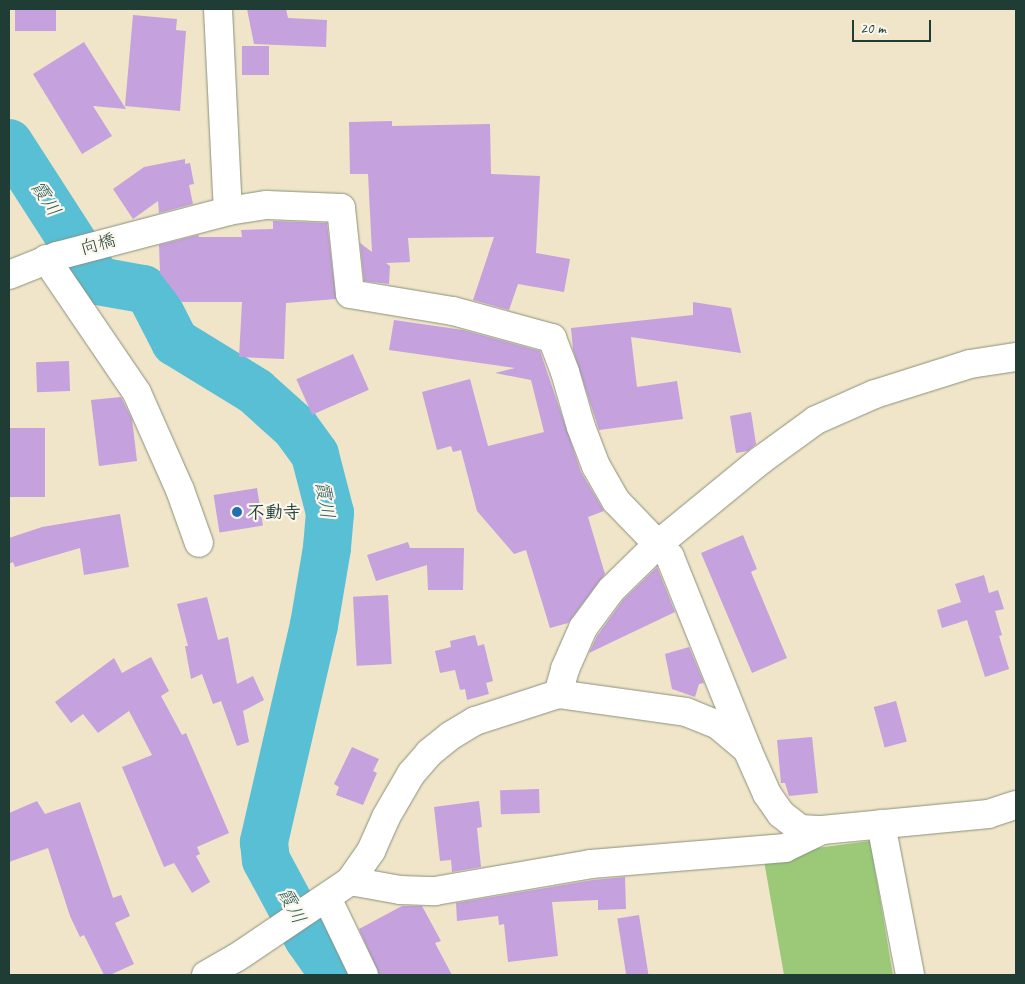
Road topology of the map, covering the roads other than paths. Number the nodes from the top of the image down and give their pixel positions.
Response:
1 (218, 9) edge
2 (228, 211) junction
3 (52, 257) junction
4 (9, 275) edge
5 (1016, 356) edge
6 (199, 543) dead end
7 (657, 545) junction
8 (558, 694) junction
9 (747, 749) junction
10 (1016, 805) edge
11 (882, 824) junction
12 (822, 830) junction
13 (350, 881) junction
14 (323, 900) junction
15 (206, 975) edge
16 (364, 975) edge
17 (910, 975) edge

1 - 2 street
2 - 3 street, 向橋
2 - 7 street, 向橋
3 - 4 street, 向橋
3 - 6 street
5 - 7 street
7 - 8 street
7 - 9 street
8 - 9 street
8 - 13 street
9 - 12 street
10 - 11 street
11 - 12 street
11 - 17 street
12 - 13 street
13 - 14 street
14 - 15 street
14 - 16 street

